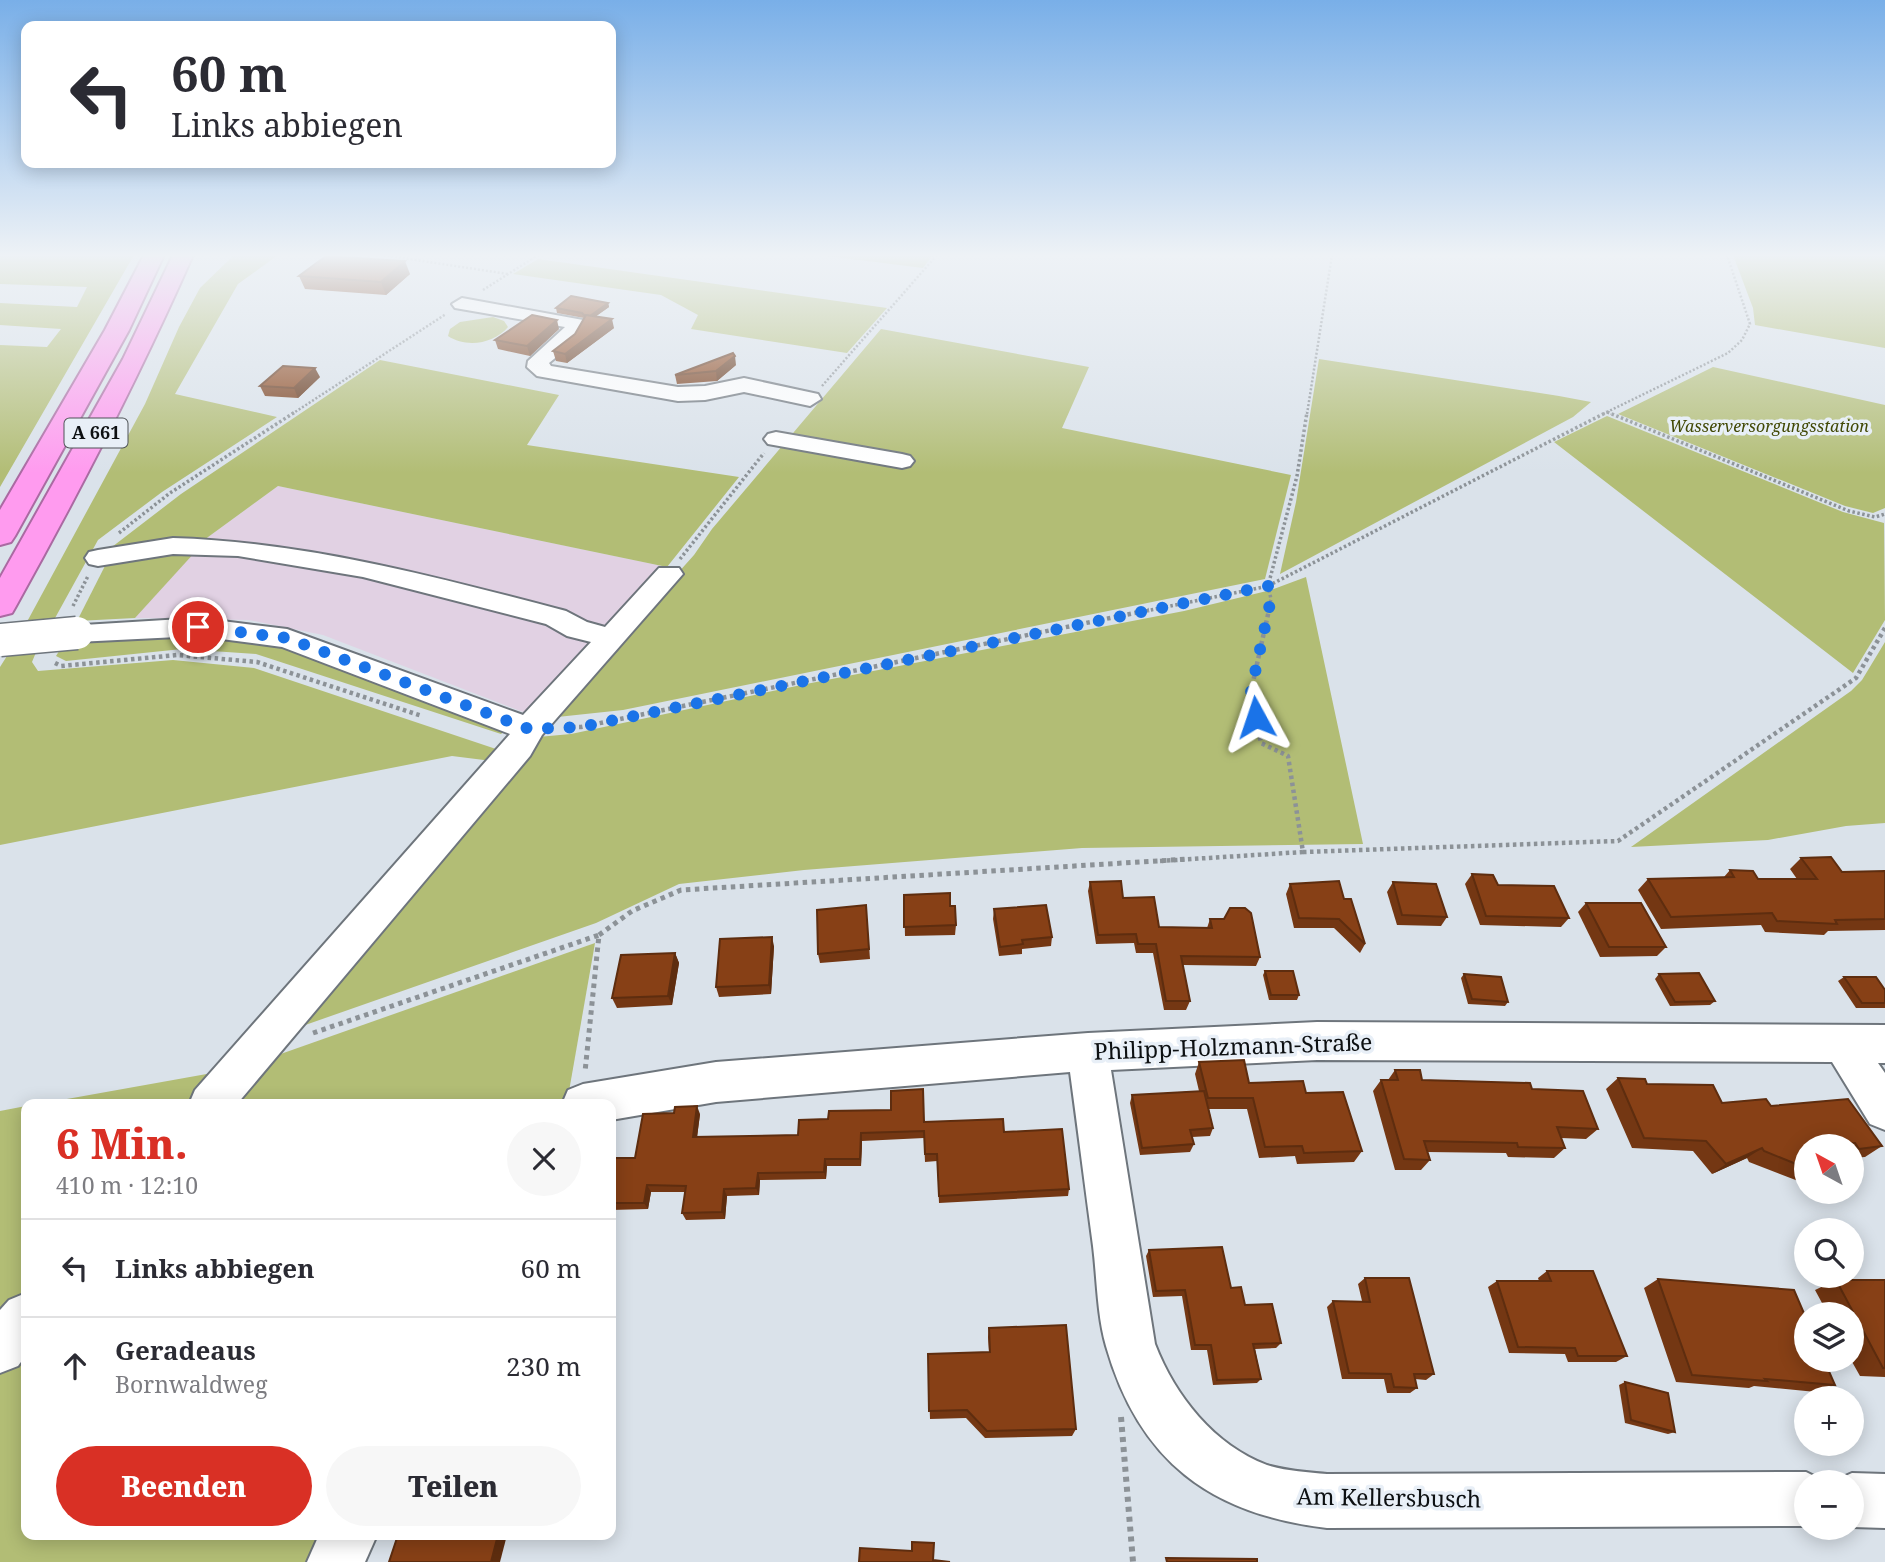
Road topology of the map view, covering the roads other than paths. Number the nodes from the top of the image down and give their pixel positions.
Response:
1 (118, 328) edge
2 (149, 328) edge
3 (575, 328) edge
4 (810, 399) dead end
5 (776, 439) dead end
6 (902, 461) dead end
7 (0, 536) edge
8 (98, 558) dead end
9 (669, 574) dead end
10 (0, 606) edge
11 (611, 638) junction
12 (0, 640) edge
13 (529, 729) junction
14 (1843, 1044) junction
15 (1885, 1044) edge
16 (1088, 1052) junction
17 (583, 1093) edge
18 (214, 1099) edge
19 (1885, 1110) edge
20 (21, 1323) edge
21 (0, 1348) edge
22 (1794, 1499) edge
23 (1864, 1500) edge
24 (1885, 1500) edge
25 (346, 1540) edge
26 (335, 1562) edge

1 - 7 highway, A 661
2 - 10 highway, A 661
3 - 4 street
5 - 6 street
8 - 11 street
9 - 11 street
11 - 13 street
12 - 13 street, bridge
13 - 18 street
14 - 15 street, Philipp-Holzmann-Straße
14 - 16 street, Philipp-Holzmann-Straße
14 - 19 street
16 - 17 street, Philipp-Holzmann-Straße
16 - 22 street, Am Kellersbusch
20 - 21 street
23 - 24 street
25 - 26 street

